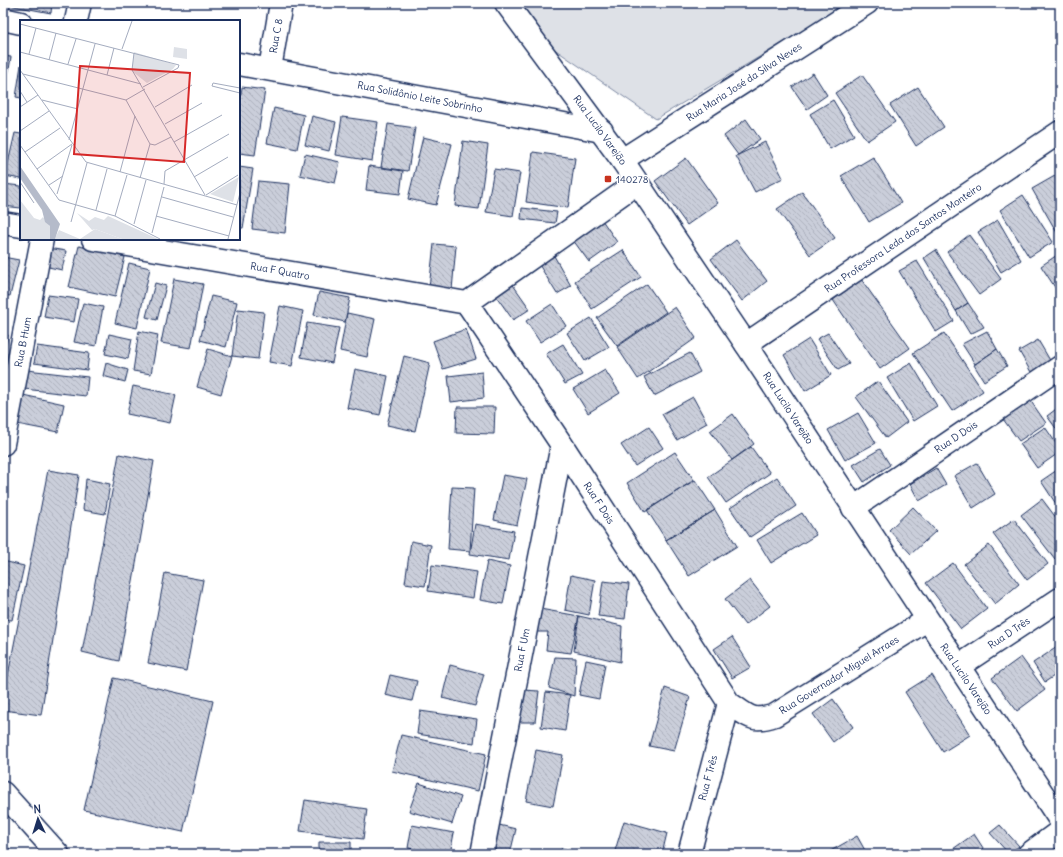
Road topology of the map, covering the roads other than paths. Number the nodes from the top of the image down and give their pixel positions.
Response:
1 (80, 3) edge
2 (281, 3) edge
3 (506, 3) edge
4 (867, 3) edge
5 (3, 19) edge
6 (76, 20) edge
7 (20, 23) edge
8 (240, 64) edge
9 (270, 69) junction
10 (602, 132) junction
11 (1060, 132) edge
12 (622, 160) junction
13 (637, 182) junction
14 (3, 223) edge
15 (20, 226) edge
16 (42, 240) edge
17 (99, 240) edge
18 (466, 303) junction
19 (746, 344) junction
20 (1060, 367) edge
21 (6, 419) edge
22 (3, 444) edge
23 (562, 445) junction
24 (853, 508) junction
25 (1060, 599) edge
26 (927, 620) junction
27 (959, 666) junction
28 (729, 703) junction
29 (3, 793) edge
30 (1060, 820) edge
31 (1060, 831) edge
32 (58, 854) edge
33 (482, 854) edge
34 (689, 854) edge
35 (1029, 854) edge

1 - 6 street
2 - 9 street, Rua C 8
3 - 10 street, Rua Lucilo Varejão
4 - 12 street, Rua Maria José da Silva Neves
5 - 7 street
8 - 9 street, Rua Solidônio Leite Sobrinho
9 - 10 street, Rua Solidônio Leite Sobrinho
10 - 12 street, Rua Lucilo Varejão
11 - 19 street, Rua Professora Leda dos Santos Monteiro
12 - 13 street, Rua Lucilo Varejão
13 - 18 street
13 - 19 street, Rua Lucilo Varejão
14 - 15 street
16 - 21 street, Rua B Hum
17 - 18 street, Rua F Quatro
18 - 23 street, Rua F Dois
19 - 24 street, Rua Lucilo Varejão
20 - 24 street, Rua D Dois
21 - 22 street, Rua B Hum
23 - 28 street, Rua F Dois
23 - 33 street, Rua F Um
24 - 26 street, Rua Lucilo Varejão
25 - 27 street, Rua D Três
26 - 27 street, Rua Lucilo Varejão
26 - 28 street, Rua Governador Miguel Arraes
27 - 30 street, Rua Lucilo Varejão
28 - 34 street, Rua F Três
29 - 32 street
31 - 35 street

